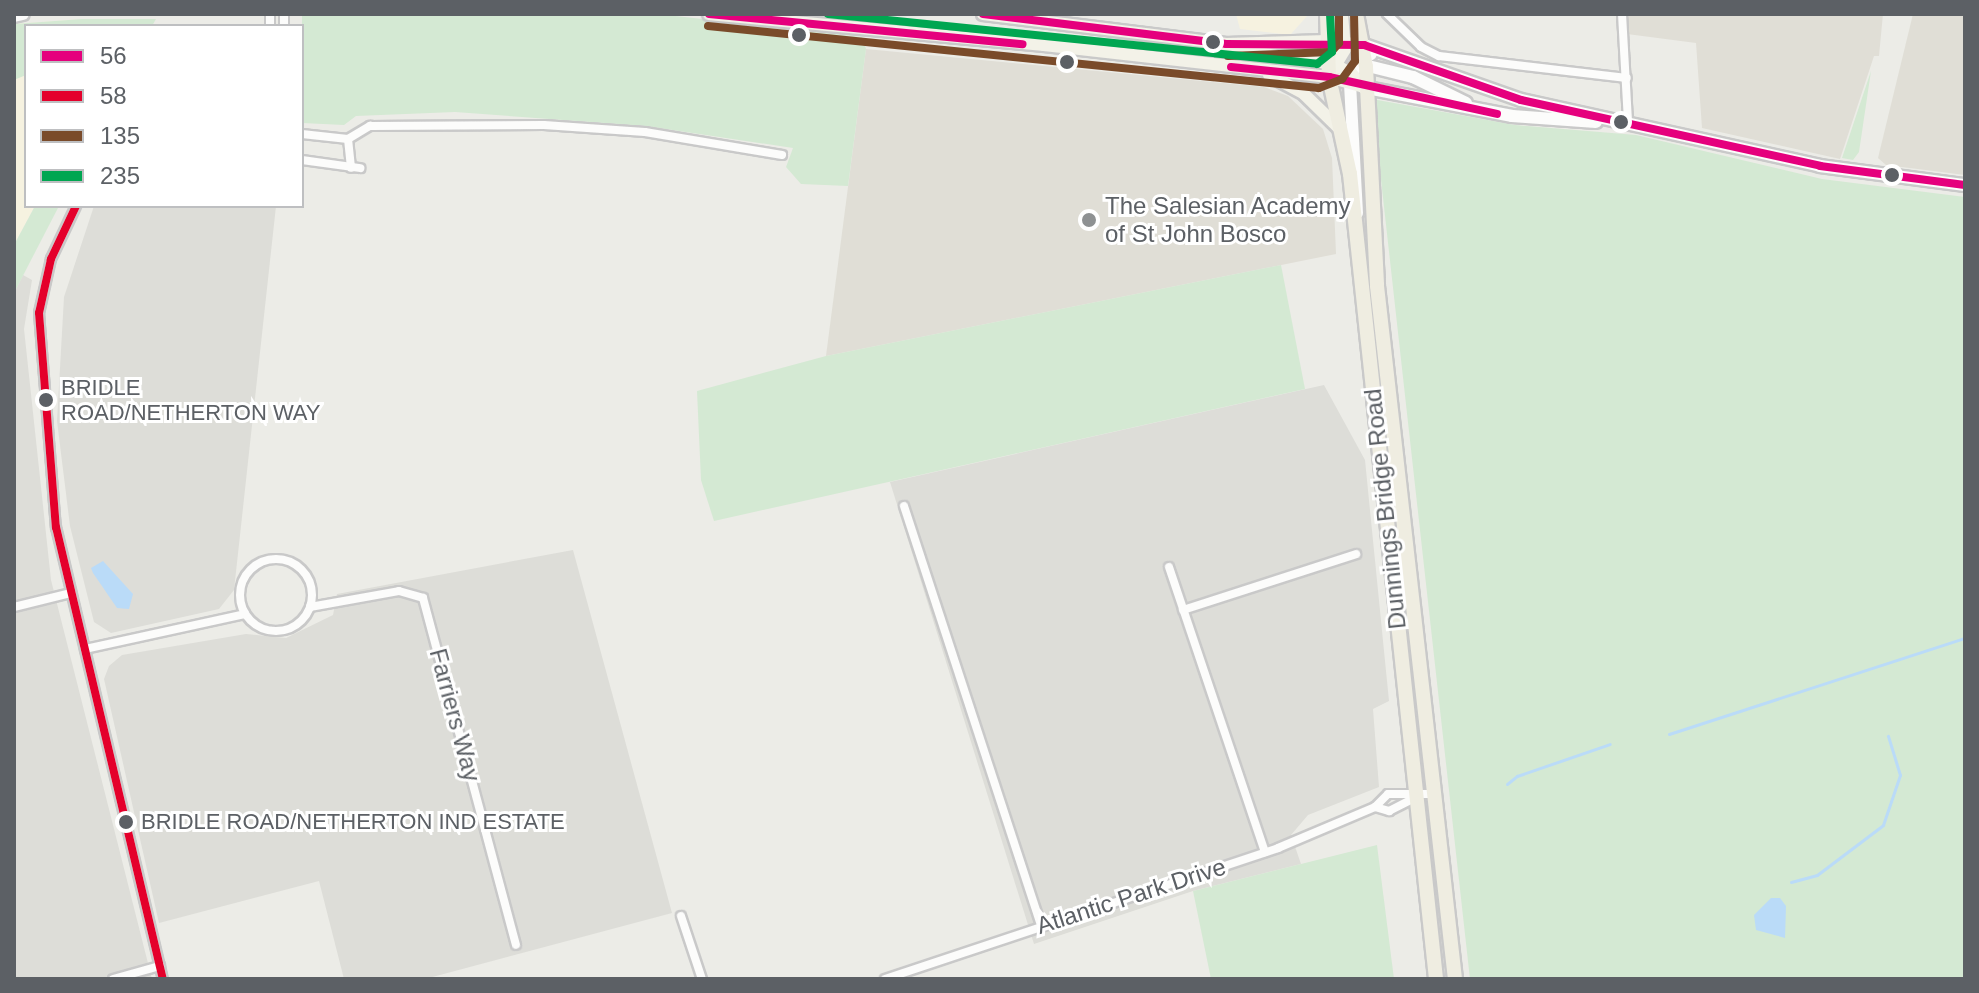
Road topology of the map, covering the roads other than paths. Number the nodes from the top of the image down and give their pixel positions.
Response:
1 (23, 14) edge
2 (709, 14) edge
3 (983, 14) edge
4 (1342, 14) edge
5 (1356, 14) edge
6 (1387, 14) edge
7 (1622, 14) edge
8 (14, 16) edge
9 (1327, 18) edge
10 (1199, 40) junction
11 (1337, 44) junction
12 (1359, 64) junction
13 (1260, 71) junction
14 (1328, 71) junction
15 (1627, 78) junction
16 (1366, 91) junction
17 (1483, 111) junction
18 (1628, 123) junction
19 (1342, 131) junction
20 (304, 134) edge
21 (348, 139) junction
22 (782, 155) dead end
23 (304, 160) edge
24 (1965, 185) edge
25 (75, 208) edge
26 (1355, 228) junction
27 (904, 506) dead end
28 (1356, 554) dead end
29 (1169, 567) dead end
30 (71, 593) junction
31 (14, 607) edge
32 (310, 607) junction
33 (1183, 610) junction
34 (245, 614) junction
35 (85, 649) junction
36 (1425, 795) junction
37 (1375, 807) junction
38 (1265, 852) junction
39 (681, 916) dead end
40 (1041, 926) junction
41 (516, 945) dead end
42 (160, 966) junction
43 (113, 979) edge
44 (163, 979) edge
45 (702, 979) edge
46 (885, 979) edge
47 (1436, 979) edge
48 (1455, 979) edge

1 - 8 street
2 - 13 main road
3 - 10 main road
4 - 11 main road
5 - 12 highway, Dunnings Bridge Road
6 - 15 street
7 - 15 street
9 - 11 highway, Dunnings Bridge Road
10 - 11 main road
10 - 14 main road
11 - 12 main road
11 - 14 highway, Dunnings Bridge Road
12 - 14 main road
12 - 16 highway, Dunnings Bridge Road
12 - 17 street
12 - 18 street
12 - 26 street
13 - 14 main road
13 - 19 main road
14 - 19 highway, Dunnings Bridge Road
15 - 18 street
16 - 17 street
16 - 36 highway, Dunnings Bridge Road
17 - 18 street
18 - 24 street
19 - 26 highway, Dunnings Bridge Road
20 - 21 street
21 - 22 street
21 - 23 street
25 - 30 street
26 - 36 highway, Dunnings Bridge Road
27 - 40 street
28 - 33 street
29 - 33 street
30 - 31 street
30 - 35 street
32 - 34 street
32 - 34 street
32 - 41 street, Farriers Way
33 - 38 street
34 - 35 street
35 - 42 street
36 - 37 street, Atlantic Park Drive
36 - 37 street, Atlantic Park Drive
36 - 47 highway, Dunnings Bridge Road
36 - 48 highway, Dunnings Bridge Road
37 - 38 street, Atlantic Park Drive
38 - 40 street, Atlantic Park Drive
39 - 45 street
40 - 46 street, Atlantic Park Drive
42 - 43 street
42 - 44 street

